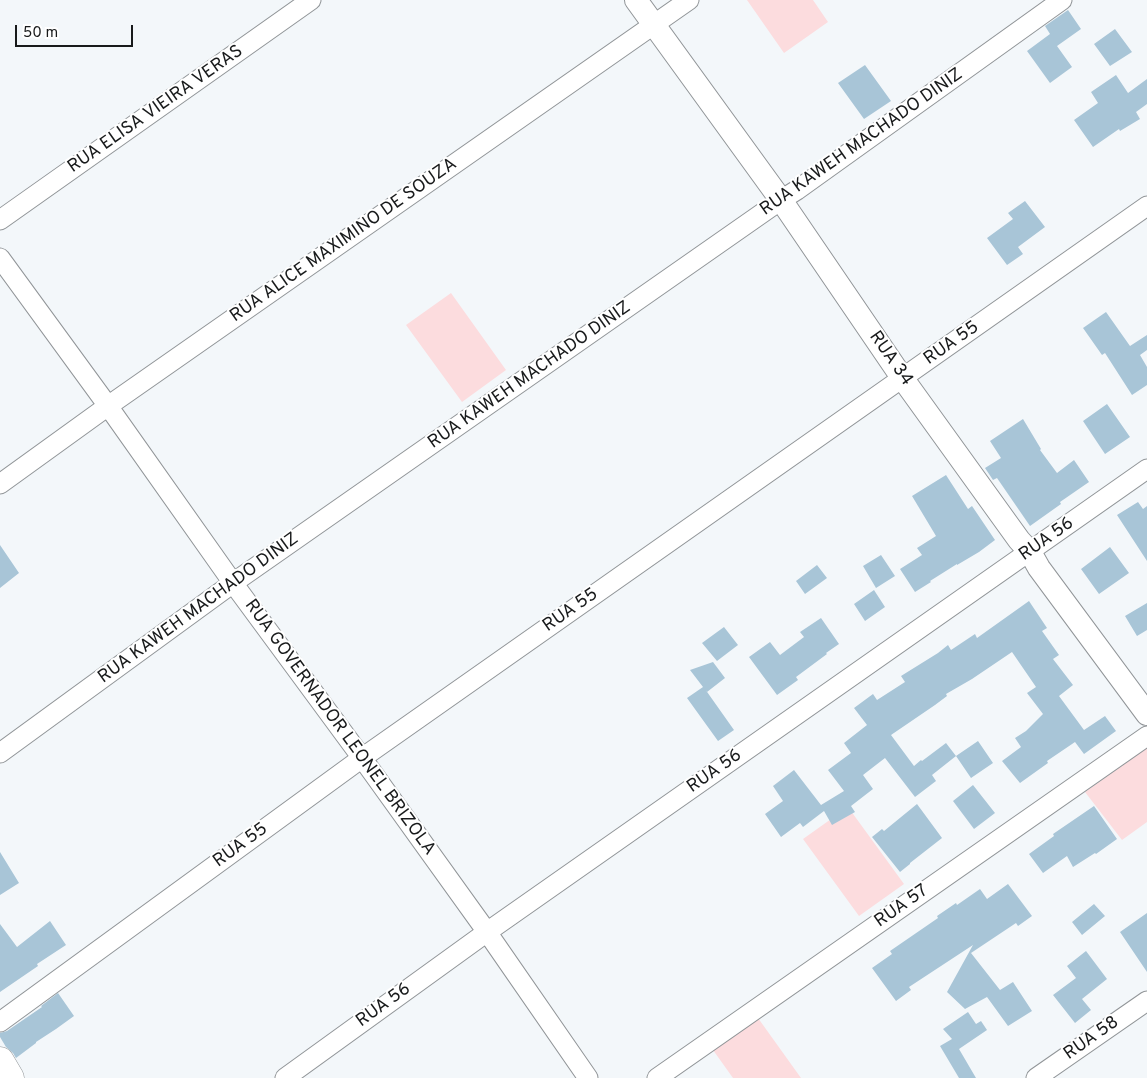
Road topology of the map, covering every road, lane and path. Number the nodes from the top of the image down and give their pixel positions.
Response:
1 (311, 0) edge
2 (636, 0) edge
3 (689, 0) edge
4 (1062, 0) edge
5 (654, 25) junction
6 (781, 200) junction
7 (1147, 206) edge
8 (0, 220) edge
9 (0, 258) edge
10 (903, 379) junction
11 (108, 406) junction
12 (1147, 469) edge
13 (0, 484) edge
14 (1030, 552) junction
15 (233, 583) junction
16 (1147, 714) edge
17 (1147, 736) edge
18 (0, 752) edge
19 (362, 758) junction
20 (487, 932) junction
21 (1147, 1000) edge
22 (0, 1022) edge
23 (0, 1061) edge
24 (10, 1078) edge
25 (285, 1078) edge
26 (588, 1078) edge
27 (657, 1078) edge
28 (1036, 1078) edge

1 - 8 street, RUA ELISA VIEIRA VERAS
2 - 5 street, RUA 34
3 - 5 street, RUA ALICE MAXIMINO DE SOUZA
4 - 6 street, RUA KAWEH MACHADO DINIZ
5 - 6 street, RUA 34
5 - 11 street, RUA ALICE MAXIMINO DE SOUZA
6 - 10 street, RUA 34
6 - 15 street, RUA KAWEH MACHADO DINIZ
7 - 10 street, RUA 55
9 - 11 street, RUA GOVERNADOR LEONEL BRIZOLA
10 - 14 street, RUA 34
10 - 19 street, RUA 55
11 - 13 street, RUA ALICE MAXIMINO DE SOUZA
11 - 15 street, RUA GOVERNADOR LEONEL BRIZOLA
12 - 14 street, RUA 56
14 - 16 street, RUA 34
14 - 20 street, RUA 56
15 - 18 street, RUA KAWEH MACHADO DINIZ
15 - 19 street, RUA GOVERNADOR LEONEL BRIZOLA
17 - 27 street, RUA 57
19 - 20 street, RUA GOVERNADOR LEONEL BRIZOLA
19 - 22 street, RUA 55
20 - 25 street, RUA 56
20 - 26 street, RUA GOVERNADOR LEONEL BRIZOLA
21 - 28 street, RUA 58
23 - 24 main road

